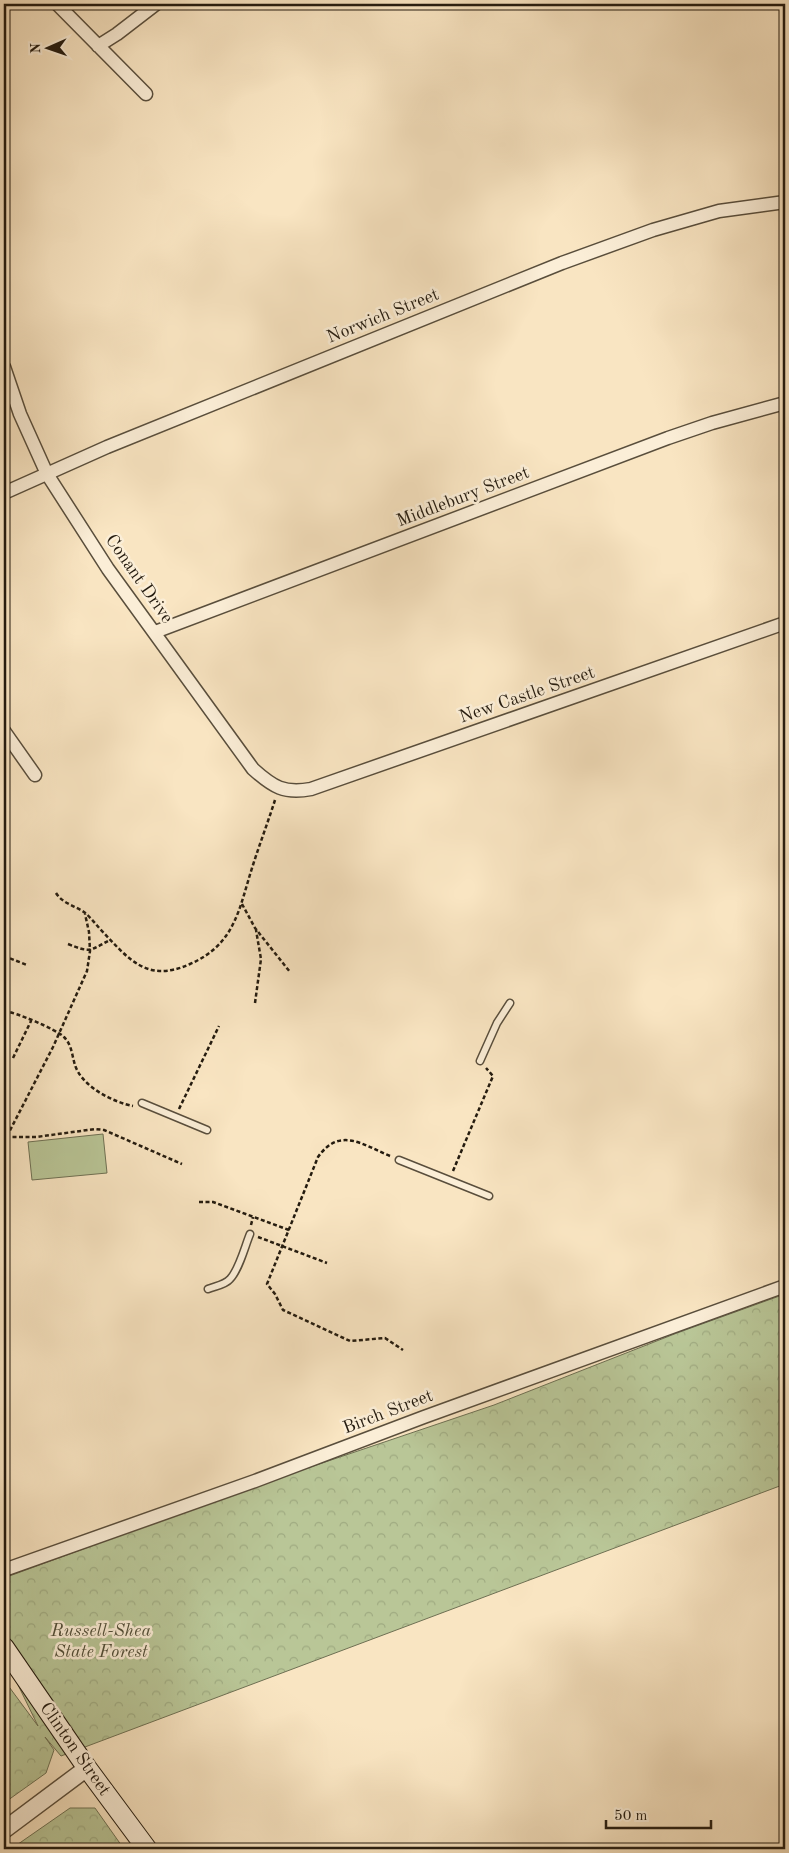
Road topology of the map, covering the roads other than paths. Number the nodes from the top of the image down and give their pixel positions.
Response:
1 (57, 4) edge
2 (156, 4) edge
3 (98, 46) junction
4 (146, 94) dead end
5 (785, 202) edge
6 (4, 367) edge
7 (785, 403) edge
8 (47, 474) junction
9 (4, 493) edge
10 (785, 623) edge
11 (155, 632) junction
12 (4, 731) edge
13 (35, 775) dead end
14 (280, 788) joint
15 (510, 1004) dead end
16 (480, 1061) road end
17 (142, 1103) road end
18 (206, 1130) dead end
19 (399, 1160) road end
20 (489, 1196) dead end
21 (250, 1234) dead end
22 (785, 1286) edge
23 (208, 1289) dead end
24 (4, 1570) edge
25 (4, 1647) edge
26 (87, 1768) junction
27 (4, 1830) edge
28 (147, 1849) edge

1 - 3 street
2 - 3 street
3 - 4 street
5 - 8 street, Norwich Street
6 - 8 street, Conant Drive
7 - 11 street, Middlebury Street
8 - 9 street, Norwich Street
8 - 11 street, Conant Drive
10 - 14 street, New Castle Street
11 - 14 street, Conant Drive
12 - 13 street
15 - 16 lane
17 - 18 lane
19 - 20 lane
21 - 23 lane
22 - 24 street, Birch Street
25 - 26 main road, Clinton Street
26 - 27 street
26 - 28 main road, Clinton Street

